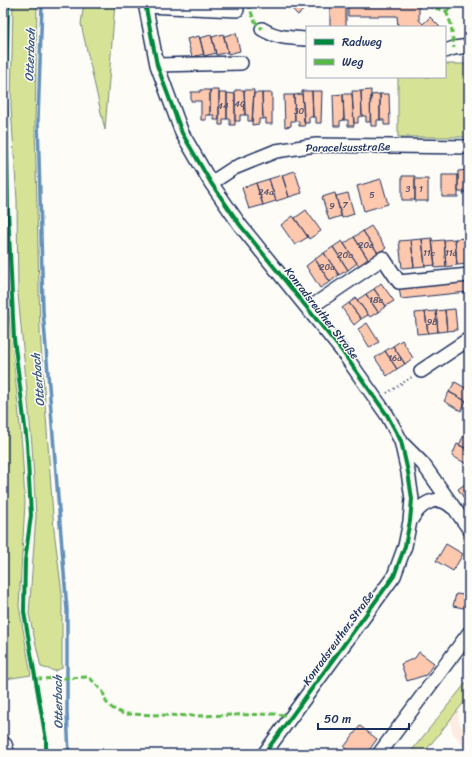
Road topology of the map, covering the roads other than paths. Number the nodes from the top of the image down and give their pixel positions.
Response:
1 (145, 5) edge
2 (237, 10) dead end
3 (262, 29) dead end
4 (306, 39) edge
5 (469, 46) edge
6 (446, 51) edge
7 (241, 63) dead end
8 (157, 65) junction
9 (469, 146) edge
10 (211, 183) junction
11 (469, 275) edge
12 (308, 309) junction
13 (469, 339) edge
14 (421, 371) road end
15 (401, 442) junction
16 (456, 511) junction
17 (410, 521) junction
18 (469, 529) edge
19 (469, 633) edge
20 (3, 746) edge
21 (5, 754) edge
22 (264, 754) edge
23 (379, 754) edge

1 - 2 street
1 - 8 street, Konradsreuther Straße
3 - 4 street
5 - 6 street
7 - 8 street
8 - 10 street, Konradsreuther Straße
9 - 10 street, Paracelsusstraße
10 - 12 street, Konradsreuther Straße
11 - 12 street
12 - 15 street, Konradsreuther Straße
13 - 14 street
15 - 16 street
15 - 17 street, Konradsreuther Straße
16 - 17 street
16 - 18 street
17 - 22 street, Konradsreuther Straße
19 - 23 street
20 - 21 highway

